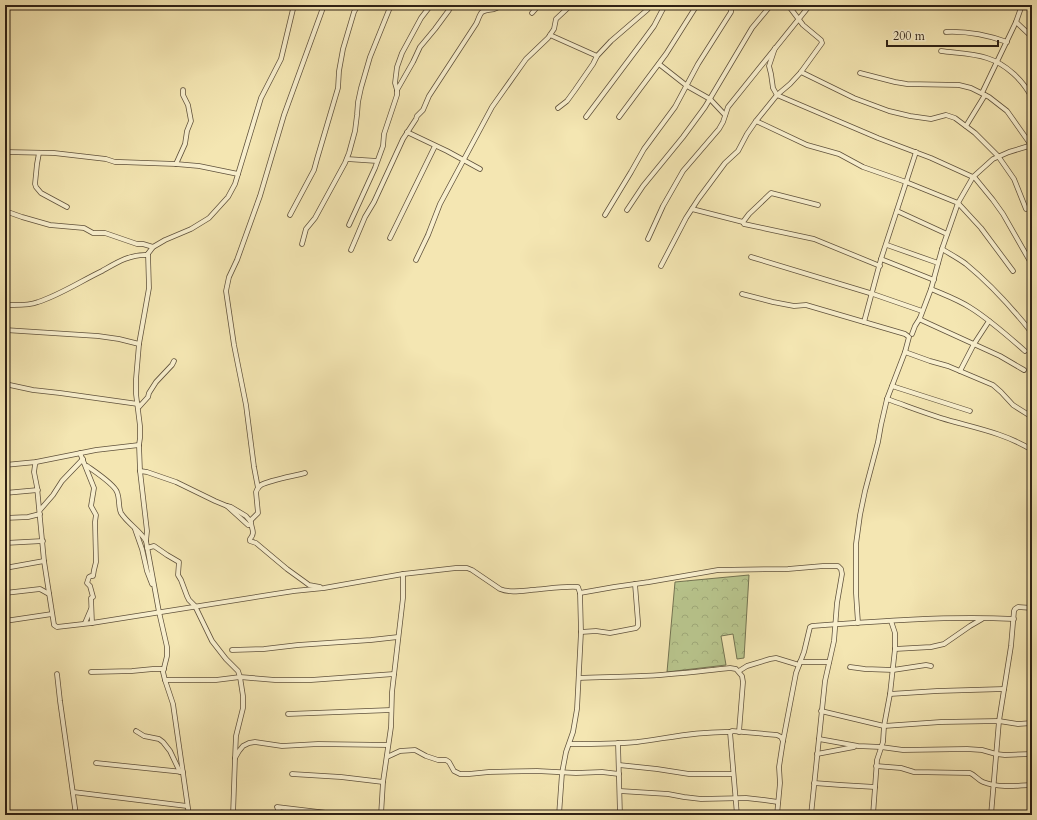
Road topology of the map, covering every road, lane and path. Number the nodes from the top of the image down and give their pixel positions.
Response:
1 (294, 5) edge
2 (324, 5) edge
3 (358, 5) edge
4 (390, 5) edge
5 (431, 5) edge
6 (501, 5) edge
7 (539, 5) edge
8 (571, 5) edge
9 (651, 5) edge
10 (665, 5) edge
11 (697, 5) edge
12 (729, 5) edge
13 (771, 5) edge
14 (788, 5) edge
15 (810, 5) edge
16 (1022, 5) edge
17 (449, 10) dead end
18 (532, 14) dead end
19 (798, 19) junction
20 (1016, 22) junction
21 (946, 32) dead end
22 (550, 35) junction
23 (1032, 37) edge
24 (1007, 42) junction
25 (775, 48) junction
26 (941, 52) dead end
27 (597, 56) junction
28 (996, 62) junction
29 (659, 64) junction
30 (801, 72) junction
31 (860, 73) dead end
32 (687, 86) junction
33 (183, 90) dead end
34 (397, 90) junction
35 (984, 94) junction
36 (777, 95) junction
37 (1032, 98) edge
38 (710, 99) junction
39 (558, 108) dead end
40 (725, 115) junction
41 (586, 117) dead end
42 (619, 117) dead end
43 (756, 121) junction
44 (966, 126) junction
45 (407, 132) junction
46 (1032, 145) edge
47 (435, 146) junction
48 (5, 152) edge
49 (916, 152) junction
50 (39, 153) junction
51 (998, 156) junction
52 (347, 159) junction
53 (463, 160) junction
54 (377, 161) junction
55 (176, 164) junction
56 (480, 169) dead end
57 (238, 174) junction
58 (972, 177) junction
59 (906, 182) junction
60 (958, 203) junction
61 (818, 204) dead end
62 (67, 207) dead end
63 (692, 209) junction
64 (1026, 209) dead end
65 (628, 210) dead end
66 (5, 211) edge
67 (897, 211) junction
68 (290, 215) dead end
69 (605, 215) dead end
70 (743, 222) junction
71 (349, 225) dead end
72 (947, 234) junction
73 (390, 238) dead end
74 (648, 239) dead end
75 (302, 244) dead end
76 (887, 245) junction
77 (153, 247) junction
78 (942, 249) junction
79 (352, 250) dead end
80 (148, 254) junction
81 (751, 257) dead end
82 (882, 259) junction
83 (416, 260) dead end
84 (1030, 263) dead end
85 (938, 264) junction
86 (661, 266) dead end
87 (880, 266) junction
88 (1013, 271) dead end
89 (934, 280) junction
90 (931, 289) junction
91 (742, 294) dead end
92 (873, 294) junction
93 (5, 305) edge
94 (922, 311) junction
95 (920, 318) junction
96 (989, 321) junction
97 (864, 322) junction
98 (5, 330) edge
99 (1032, 333) edge
100 (912, 334) dead end
101 (139, 344) junction
102 (974, 344) junction
103 (1025, 351) dead end
104 (905, 352) junction
105 (174, 361) dead end
106 (1024, 370) dead end
107 (960, 371) junction
108 (5, 384) edge
109 (892, 386) junction
110 (888, 399) junction
111 (138, 406) junction
112 (970, 411) dead end
113 (1032, 417) edge
114 (139, 445) junction
115 (1032, 450) edge
116 (83, 453) junction
117 (36, 462) junction
118 (84, 462) junction
119 (140, 463) junction
120 (5, 464) edge
121 (140, 471) junction
122 (147, 472) junction
123 (305, 473) dead end
124 (258, 488) junction
125 (38, 490) junction
126 (5, 493) edge
127 (40, 512) junction
128 (5, 518) edge
129 (251, 523) junction
130 (135, 529) junction
131 (43, 541) junction
132 (146, 541) junction
133 (5, 543) edge
134 (147, 548) junction
135 (44, 561) junction
136 (5, 568) edge
137 (404, 574) junction
138 (635, 584) junction
139 (154, 587) junction
140 (324, 588) junction
141 (5, 593) edge
142 (580, 593) junction
143 (49, 594) junction
144 (195, 606) junction
145 (91, 608) junction
146 (1032, 608) edge
147 (159, 612) junction
148 (52, 614) junction
149 (987, 618) junction
150 (1014, 619) junction
151 (5, 621) edge
152 (891, 621) junction
153 (85, 623) junction
154 (92, 623) junction
155 (858, 623) junction
156 (835, 624) junction
157 (581, 632) junction
158 (398, 637) junction
159 (895, 649) junction
160 (232, 650) dead end
161 (829, 662) junction
162 (799, 664) junction
163 (931, 666) dead end
164 (850, 667) dead end
165 (164, 669) junction
166 (893, 670) junction
167 (739, 671) junction
168 (91, 672) dead end
169 (57, 674) dead end
170 (394, 674) junction
171 (240, 677) junction
172 (579, 678) junction
173 (165, 680) junction
174 (1004, 689) junction
175 (890, 694) junction
176 (391, 710) junction
177 (821, 711) junction
178 (288, 714) dead end
179 (999, 721) junction
180 (1032, 722) edge
181 (884, 726) junction
182 (136, 731) dead end
183 (731, 732) junction
184 (740, 732) junction
185 (819, 739) junction
186 (783, 742) junction
187 (618, 743) junction
188 (570, 744) junction
189 (388, 745) junction
190 (858, 746) junction
191 (881, 747) junction
192 (817, 754) junction
193 (996, 754) junction
194 (1032, 754) edge
195 (387, 756) junction
196 (235, 758) junction
197 (96, 763) dead end
198 (619, 765) junction
199 (876, 766) junction
200 (182, 772) junction
201 (562, 773) junction
202 (292, 774) dead end
203 (619, 774) junction
204 (733, 774) junction
205 (383, 782) junction
206 (814, 783) junction
207 (994, 785) junction
208 (1032, 785) edge
209 (875, 787) junction
210 (620, 791) junction
211 (73, 792) junction
212 (736, 798) junction
213 (778, 802) junction
214 (187, 806) junction
215 (76, 815) edge
216 (189, 815) edge
217 (233, 815) edge
218 (281, 815) edge
219 (344, 815) edge
220 (381, 815) edge
221 (559, 815) edge
222 (620, 815) edge
223 (737, 815) edge
224 (777, 815) edge
225 (811, 815) edge
226 (873, 815) edge
227 (991, 815) edge

1 - 57 street
2 - 124 street
3 - 68 street
4 - 52 street
5 - 34 street
6 - 45 street
7 - 18 street
8 - 22 street
9 - 27 street
10 - 41 street
11 - 29 street
12 - 32 street
13 - 38 street
14 - 19 street
15 - 19 street
16 - 20 street
17 - 34 street
19 - 25 street
19 - 30 street
20 - 23 street
20 - 24 street
21 - 24 street
22 - 27 street
22 - 53 street
24 - 28 street
25 - 36 street
25 - 40 street
26 - 28 street
27 - 39 street
28 - 35 street
28 - 37 street
29 - 32 street
29 - 42 street
30 - 36 street
30 - 44 street
31 - 35 street
32 - 38 street
32 - 69 street
33 - 55 street
34 - 54 street
35 - 44 street
35 - 46 street
36 - 43 street
36 - 49 street
38 - 40 street
38 - 65 street
40 - 74 street
43 - 59 street
43 - 63 street
44 - 51 street
45 - 47 street
45 - 79 street
46 - 51 street
47 - 53 street
47 - 73 street
48 - 50 street
49 - 58 street
49 - 59 street
50 - 55 street
50 - 62 street
51 - 58 street
51 - 64 street
52 - 54 street
52 - 75 street
53 - 56 street
53 - 83 street
54 - 71 street
55 - 57 street
57 - 77 street
58 - 60 street
58 - 84 street
59 - 60 street
59 - 67 street
60 - 72 street
60 - 88 street
61 - 70 street
63 - 70 street
63 - 86 street
66 - 77 street
67 - 72 street
67 - 76 street
70 - 87 street
72 - 78 street
76 - 82 street
76 - 85 street
77 - 80 street
78 - 85 street
78 - 99 street
80 - 93 street
80 - 101 street
81 - 92 street
82 - 87 street
82 - 89 street
85 - 89 street
87 - 92 street
89 - 90 street
90 - 94 street
90 - 96 street
91 - 97 street
92 - 94 street
92 - 97 street
94 - 95 street
95 - 100 street
95 - 102 street
96 - 102 street
96 - 103 street
97 - 104 street
98 - 101 street
101 - 111 street
102 - 106 street
102 - 107 street
104 - 107 street
104 - 109 street
105 - 111 street
107 - 113 street
108 - 111 street
109 - 110 street
109 - 112 street
110 - 115 street
110 - 155 street
111 - 114 street
114 - 116 street
114 - 119 street
116 - 117 street
116 - 118 street
117 - 120 street
117 - 125 street
118 - 127 street
118 - 130 street
118 - 145 street
119 - 121 street
119 - 122 street
121 - 122 street
121 - 132 street
122 - 129 street
123 - 124 street
124 - 129 street
125 - 126 street
125 - 127 street
127 - 128 street
127 - 131 street
129 - 140 street
130 - 132 street
130 - 139 street
131 - 133 street
131 - 135 street
132 - 134 street
134 - 139 street
134 - 144 street
135 - 136 street
135 - 143 street
137 - 140 street
137 - 142 street
137 - 158 street
138 - 142 street
138 - 156 street
138 - 157 street
139 - 147 street
140 - 144 street
141 - 143 street
142 - 157 street
143 - 148 street
144 - 147 street
144 - 171 street
145 - 153 street
145 - 154 street
146 - 150 street
147 - 154 street
147 - 165 street
148 - 151 street
148 - 153 street
149 - 150 street
149 - 152 street
149 - 159 street
150 - 174 street
152 - 155 street
152 - 159 street
153 - 154 street
155 - 156 street
156 - 161 street
156 - 162 street
157 - 172 street
158 - 160 street
158 - 170 street
159 - 166 street
161 - 162 street
161 - 177 street
162 - 167 street
162 - 186 street
163 - 166 street
164 - 166 street
165 - 168 street
165 - 173 street
166 - 175 street
167 - 172 street
167 - 184 street
169 - 211 street
170 - 171 street
170 - 176 street
171 - 173 street
171 - 196 street
172 - 188 street
173 - 200 street
174 - 175 street
174 - 179 street
175 - 181 street
176 - 178 street
176 - 189 street
177 - 181 street
177 - 185 street
179 - 180 street
179 - 181 street
179 - 193 street
181 - 191 street
182 - 200 street
183 - 184 street
183 - 187 street
183 - 204 street
184 - 186 street
185 - 190 street
185 - 192 street
186 - 213 street
187 - 188 street
187 - 198 street
188 - 201 street
189 - 195 street
189 - 196 street
190 - 191 street
190 - 192 street
191 - 193 street
191 - 199 street
192 - 206 street
193 - 194 street
193 - 207 street
195 - 201 street
195 - 205 street
196 - 217 street
197 - 200 street
198 - 203 street
198 - 204 street
199 - 207 street
199 - 209 street
200 - 214 street
201 - 203 street
201 - 221 street
202 - 205 street
203 - 210 street
204 - 212 street
205 - 220 street
206 - 209 street
206 - 225 street
207 - 208 street
207 - 227 street
209 - 226 street
210 - 212 street
210 - 222 street
211 - 214 street
211 - 215 street
212 - 213 street
212 - 223 street
213 - 224 street
214 - 216 street
218 - 219 street

